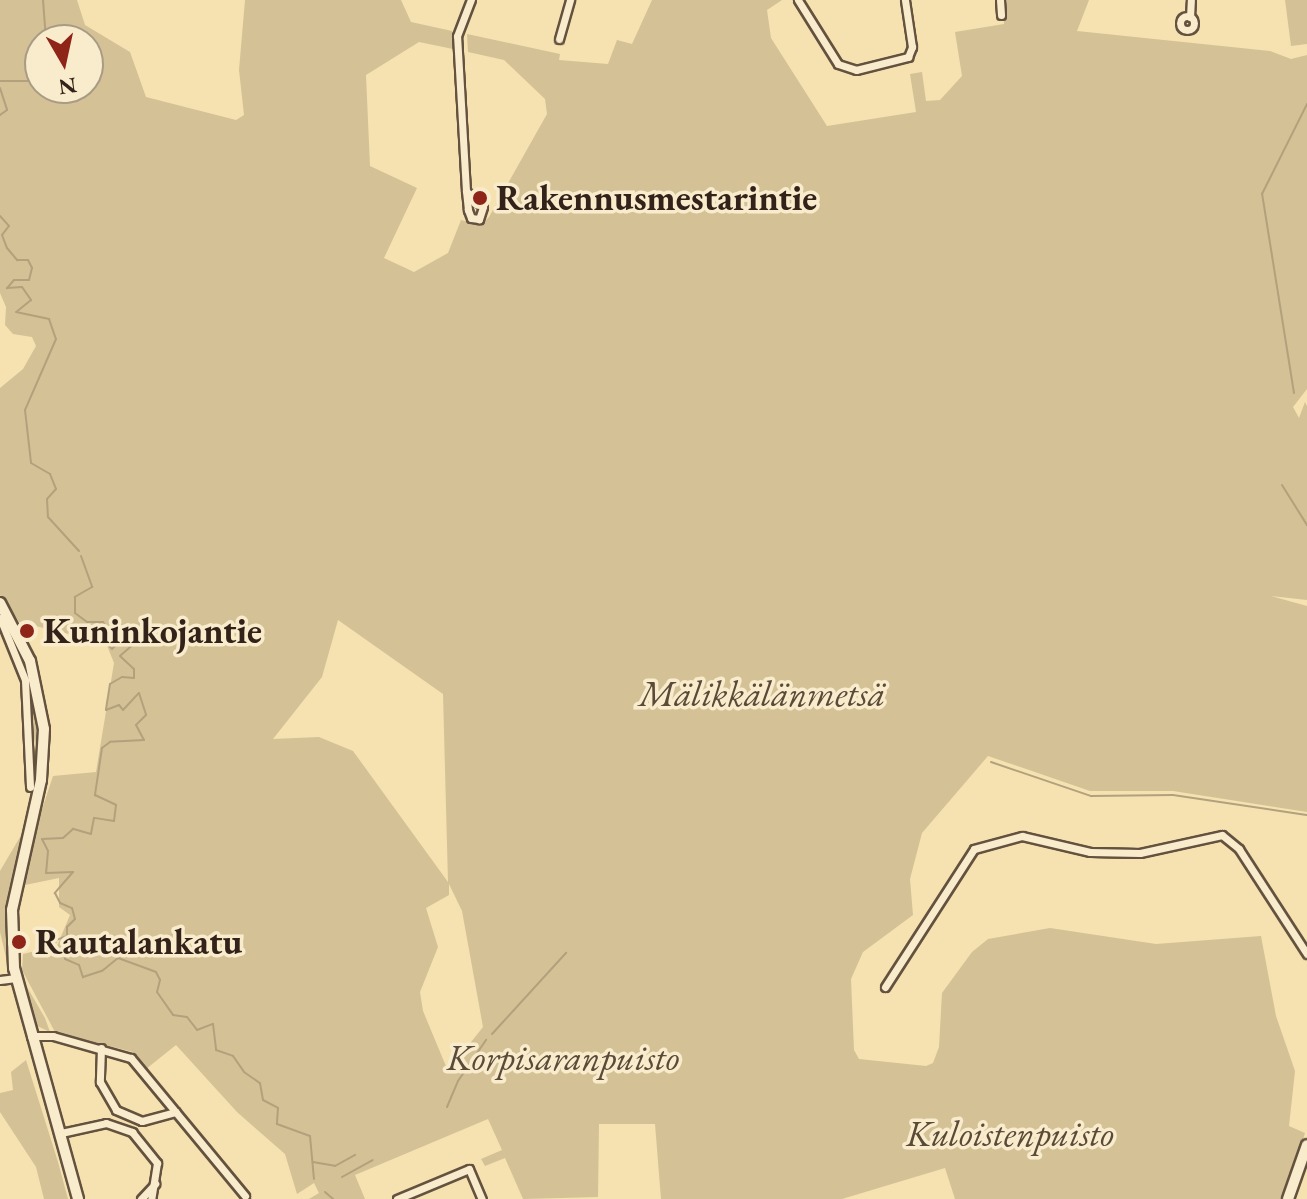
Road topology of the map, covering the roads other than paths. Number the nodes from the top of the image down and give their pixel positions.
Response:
1 (471, 0) edge
2 (570, 0) edge
3 (798, 0) edge
4 (905, 0) edge
5 (1000, 0) edge
6 (1191, 0) edge
7 (1001, 15) dead end
8 (1169, 26) dead end
9 (559, 39) dead end
10 (466, 191) dead end
11 (0, 603) edge
12 (0, 618) edge
13 (29, 674) junction
14 (30, 787) dead end
15 (1307, 954) edge
16 (16, 978) junction
17 (0, 980) edge
18 (885, 987) dead end
19 (31, 1036) junction
20 (101, 1048) junction
21 (176, 1112) junction
22 (127, 1117) junction
23 (122, 1126) junction
24 (61, 1133) junction
25 (1307, 1145) edge
26 (155, 1184) junction
27 (245, 1196) dead end
28 (403, 1198) edge
29 (78, 1199) edge
30 (141, 1199) edge
31 (151, 1199) edge
32 (482, 1199) edge
33 (1288, 1199) edge

1 - 10 street
2 - 9 street
3 - 4 street
5 - 7 street
6 - 8 street
11 - 13 main road
12 - 13 street
13 - 14 street
13 - 16 main road
15 - 18 street
16 - 17 street
16 - 19 main road
19 - 20 street
19 - 24 main road
20 - 21 street
20 - 22 street
21 - 22 street
21 - 27 street
22 - 23 street
23 - 24 street
23 - 26 street
24 - 29 main road
25 - 33 main road
26 - 30 street
26 - 31 street
28 - 32 street

